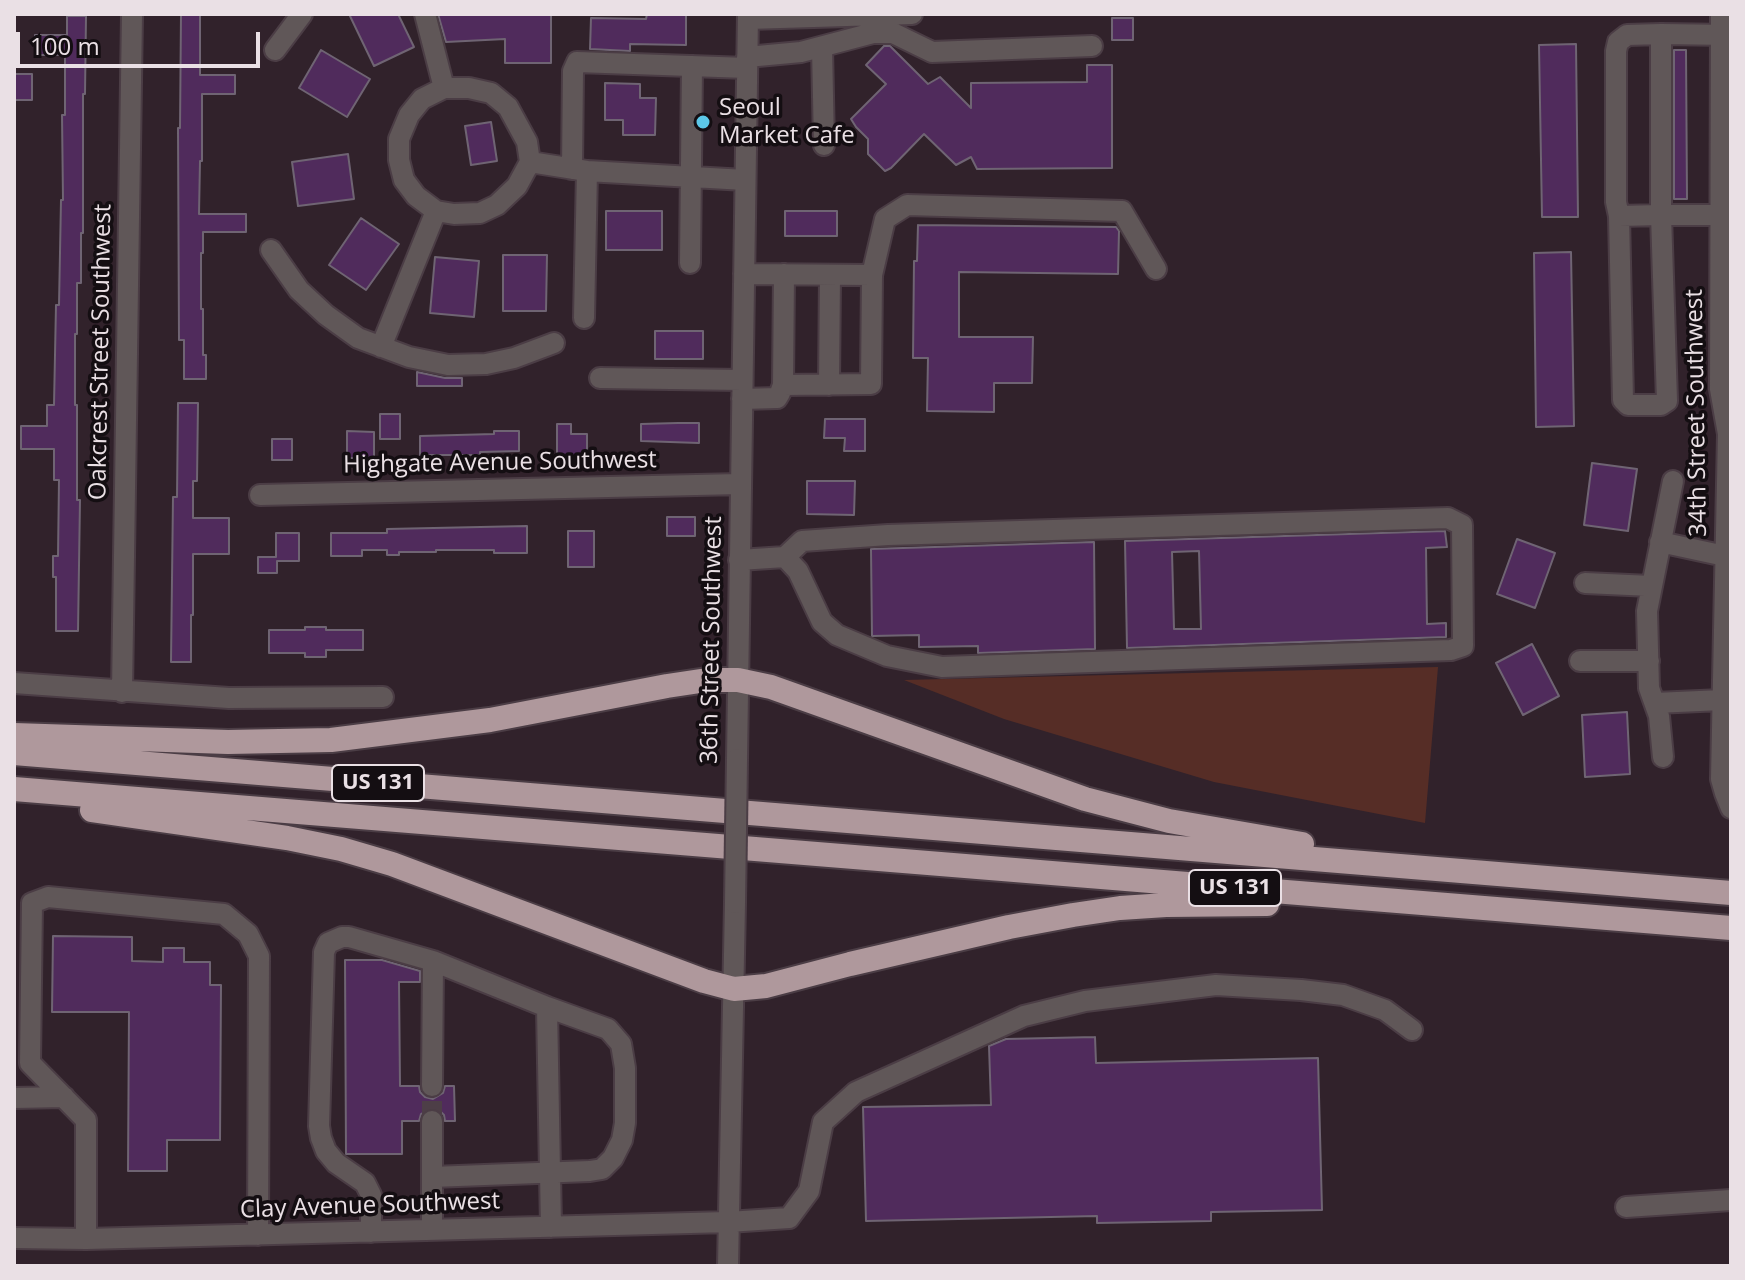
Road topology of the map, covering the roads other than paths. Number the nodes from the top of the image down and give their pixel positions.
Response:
1 (132, 14) edge
2 (302, 14) edge
3 (425, 14) edge
4 (910, 14) edge
5 (1721, 14) edge
6 (748, 16) edge
7 (1661, 34) junction
8 (1726, 36) edge
9 (1092, 46) dead end
10 (822, 47) junction
11 (275, 50) dead end
12 (747, 62) junction
13 (692, 66) junction
14 (444, 88) junction
15 (824, 145) dead end
16 (530, 162) junction
17 (580, 170) junction
18 (691, 178) junction
19 (745, 180) junction
20 (436, 211) junction
21 (1661, 215) junction
22 (1720, 215) junction
23 (1619, 216) junction
24 (271, 250) dead end
25 (690, 263) dead end
26 (1156, 269) dead end
27 (744, 274) junction
28 (784, 274) junction
29 (830, 275) junction
30 (872, 275) junction
31 (584, 318) dead end
32 (1726, 319) edge
33 (554, 343) dead end
34 (381, 347) junction
35 (600, 378) dead end
36 (783, 385) junction
37 (829, 385) junction
38 (742, 390) junction
39 (1673, 481) dead end
40 (740, 484) junction
41 (260, 495) dead end
42 (1660, 542) junction
43 (1725, 556) junction
44 (785, 557) junction
45 (739, 560) junction
46 (1585, 583) dead end
47 (1651, 586) junction
48 (1580, 661) dead end
49 (1649, 661) junction
50 (738, 680) junction
51 (14, 683) edge
52 (122, 692) junction
53 (383, 697) dead end
54 (1722, 700) junction
55 (1655, 703) junction
56 (14, 735) edge
57 (14, 753) edge
58 (1663, 757) dead end
59 (14, 789) edge
60 (14, 797) edge
61 (1731, 808) edge
62 (1432, 868) junction
63 (1731, 893) edge
64 (1421, 903) junction
65 (1731, 928) edge
66 (433, 961) junction
67 (734, 989) junction
68 (23, 992) edge
69 (547, 1007) junction
70 (1412, 1030) dead end
71 (432, 1086) tunnel mouth
72 (64, 1097) junction
73 (14, 1098) edge
74 (432, 1121) tunnel mouth
75 (549, 1173) junction
76 (432, 1177) junction
77 (1731, 1200) edge
78 (1626, 1207) dead end
79 (728, 1222) junction
80 (551, 1227) junction
81 (432, 1230) junction
82 (371, 1232) junction
83 (258, 1235) junction
84 (14, 1238) edge
85 (86, 1239) junction
86 (728, 1266) edge

1 - 52 street, Oakcrest Street Southwest
2 - 11 street
3 - 14 street
4 - 6 street
5 - 8 street, 34th Street Southwest
6 - 12 street, 36th Street Southwest
7 - 8 street
7 - 21 street
7 - 23 street
8 - 22 street, 34th Street Southwest
9 - 10 street
10 - 12 street
10 - 15 street
12 - 13 street
12 - 19 street, 36th Street Southwest
13 - 17 street
13 - 18 street
14 - 16 street
14 - 20 street
16 - 17 street
16 - 20 street
17 - 18 street
17 - 31 street
18 - 19 street
18 - 25 street
19 - 27 street, 36th Street Southwest
20 - 34 street
21 - 22 street
21 - 23 street
21 - 23 street
22 - 32 street, 34th Street Southwest
24 - 34 street
26 - 30 street
27 - 28 street
27 - 38 street, 36th Street Southwest
28 - 29 street
28 - 36 street
29 - 30 street
29 - 37 street
30 - 37 street
32 - 43 street, 34th Street Southwest
33 - 34 street
35 - 38 street
36 - 37 street
36 - 38 street
38 - 40 street, 36th Street Southwest
39 - 42 street
40 - 41 street, Highgate Avenue Southwest
40 - 45 street, 36th Street Southwest
42 - 43 street
42 - 47 street
43 - 54 street, 34th Street Southwest
44 - 44 street
44 - 45 street
45 - 50 street, 36th Street Southwest
46 - 47 street
47 - 49 street
48 - 49 street
49 - 55 street
50 - 56 highway
50 - 62 highway
50 - 67 street, 36th Street Southwest, bridge
51 - 52 street
52 - 53 street
54 - 55 street
54 - 61 street, 34th Street Southwest
55 - 58 street
57 - 62 highway, US 131
59 - 64 highway, US 131
60 - 67 highway
62 - 63 highway, US 131
64 - 65 highway, US 131
64 - 67 highway
66 - 69 street
66 - 71 street
66 - 82 street
67 - 79 street, 36th Street Southwest
68 - 72 street
68 - 83 street
69 - 75 street
69 - 75 street
70 - 79 street, Clay Avenue Southwest
72 - 73 street
72 - 85 street
74 - 76 street
75 - 76 street
75 - 80 street
76 - 81 street
77 - 78 street
79 - 80 street, Clay Avenue Southwest
79 - 86 street, 36th Street Southwest
80 - 81 street, Clay Avenue Southwest
81 - 82 street, Clay Avenue Southwest
82 - 83 street, Clay Avenue Southwest
83 - 85 street, Clay Avenue Southwest
84 - 85 street, Clay Avenue Southwest

